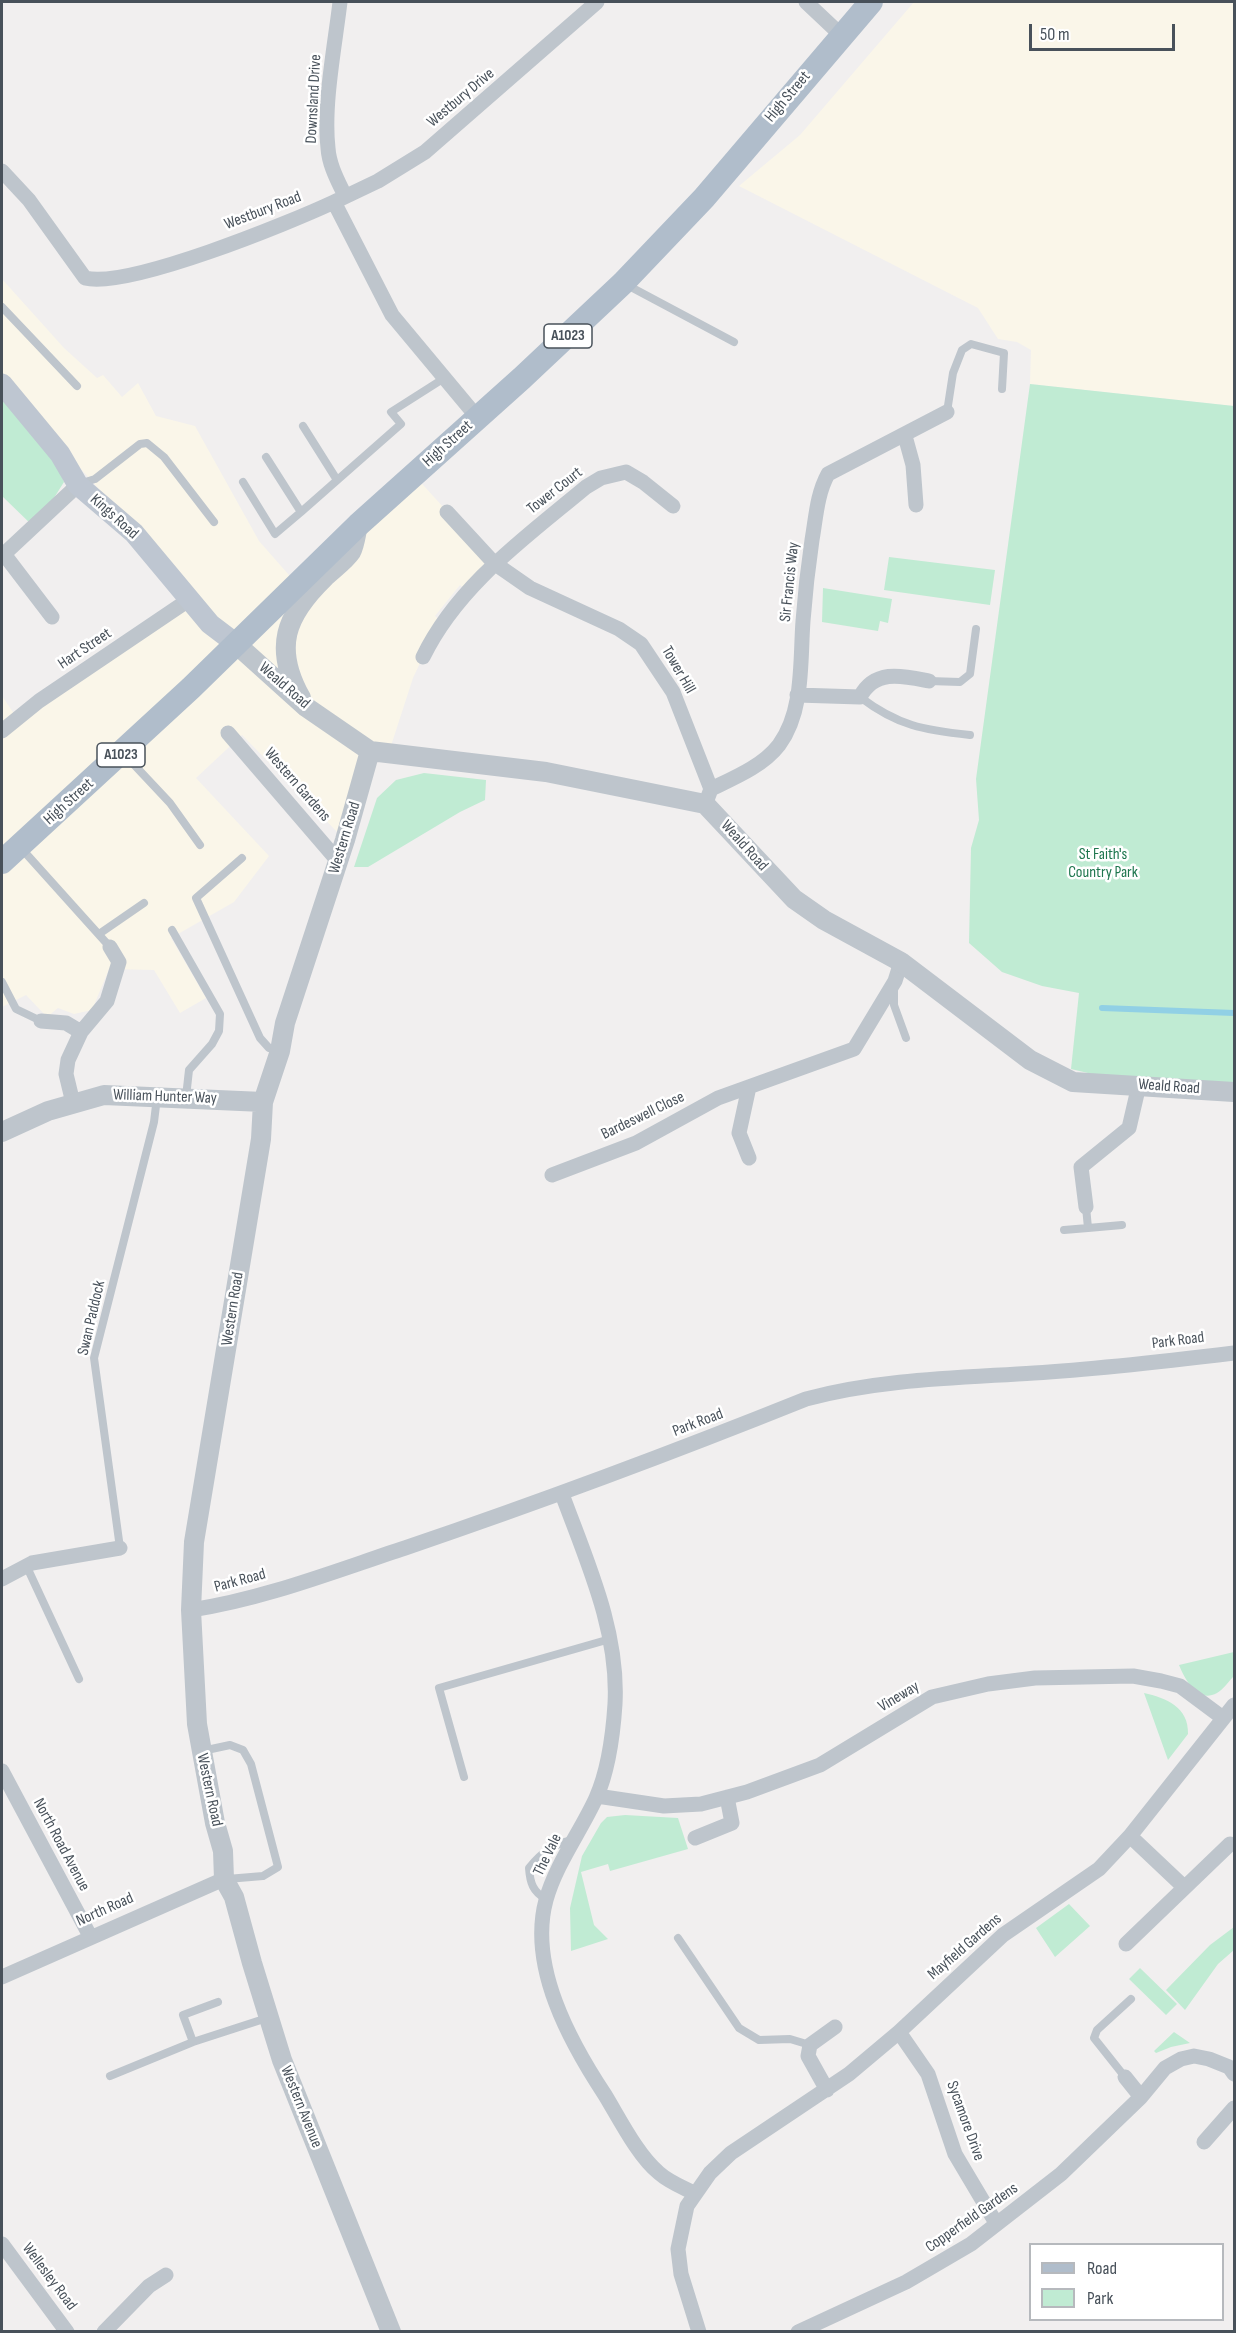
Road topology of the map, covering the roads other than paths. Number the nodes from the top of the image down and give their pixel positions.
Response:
1 (340, 2) edge
2 (597, 2) edge
3 (806, 2) edge
4 (871, 2) edge
5 (841, 35) junction
6 (2, 172) edge
7 (339, 199) junction
8 (623, 283) junction
9 (2, 308) edge
10 (734, 342) dead end
11 (446, 377) junction
12 (2, 384) edge
13 (76, 386) dead end
14 (1002, 389) dead end
15 (947, 412) joint
16 (477, 417) junction
17 (303, 426) dead end
18 (905, 436) junction
19 (266, 457) dead end
20 (337, 480) junction
21 (243, 482) dead end
22 (78, 485) junction
23 (916, 505) dead end
24 (673, 506) dead end
25 (301, 512) junction
26 (447, 512) dead end
27 (214, 522) dead end
28 (358, 525) junction
29 (3, 555) edge
30 (494, 563) junction
31 (190, 599) junction
32 (52, 617) dead end
33 (976, 629) dead end
34 (235, 643) junction
35 (423, 657) dead end
36 (929, 681) joint
37 (797, 695) junction
38 (860, 697) junction
39 (306, 706) junction
40 (2, 731) edge
41 (228, 733) dead end
42 (970, 735) dead end
43 (370, 751) junction
44 (123, 753) junction
45 (708, 796) junction
46 (200, 845) dead end
47 (20, 846) junction
48 (242, 858) dead end
49 (338, 861) junction
50 (2, 862) edge
51 (144, 903) dead end
52 (172, 930) dead end
53 (99, 934) junction
54 (110, 947) joint
55 (898, 972) junction
56 (2, 982) edge
57 (40, 1022) joint
58 (81, 1032) junction
59 (906, 1038) dead end
60 (280, 1051) junction
61 (1139, 1084) junction
62 (749, 1087) junction
63 (1234, 1092) edge
64 (157, 1096) junction
65 (186, 1097) junction
66 (263, 1102) junction
67 (73, 1103) junction
68 (2, 1132) edge
69 (748, 1158) dead end
70 (552, 1175) dead end
71 (1086, 1207) joint
72 (1122, 1225) dead end
73 (1088, 1228) junction
74 (1064, 1230) dead end
75 (1234, 1353) edge
76 (562, 1494) junction
77 (120, 1548) joint
78 (26, 1565) junction
79 (2, 1579) edge
80 (191, 1610) junction
81 (612, 1638) junction
82 (79, 1679) dead end
83 (1234, 1705) edge
84 (1223, 1719) junction
85 (200, 1751) junction
86 (2, 1771) edge
87 (464, 1777) dead end
88 (597, 1796) junction
89 (727, 1797) junction
90 (1130, 1836) junction
91 (696, 1838) dead end
92 (575, 1840) junction
93 (1230, 1844) dead end
94 (224, 1879) junction
95 (1184, 1887) junction
96 (546, 1899) junction
97 (90, 1936) junction
98 (678, 1938) dead end
99 (1126, 1944) dead end
100 (2, 1977) edge
101 (1131, 1999) dead end
102 (218, 2002) dead end
103 (268, 2017) junction
104 (835, 2027) dead end
105 (899, 2032) junction
106 (193, 2042) junction
107 (810, 2045) junction
108 (1233, 2068) edge
109 (110, 2076) dead end
110 (1125, 2077) joint
111 (827, 2090) junction
112 (1141, 2097) junction
113 (1234, 2108) edge
114 (1204, 2142) dead end
115 (694, 2193) junction
116 (996, 2223) junction
117 (2, 2244) edge
118 (166, 2275) dead end
119 (67, 2331) edge
120 (104, 2331) edge
121 (391, 2331) edge
122 (699, 2331) edge
123 (798, 2331) edge

1 - 7 street, Downsland Drive
2 - 7 street, Westbury Drive
3 - 5 street
4 - 5 main road, High Street / A1023
5 - 8 main road, High Street / A1023
6 - 7 street, Westbury Road
7 - 11 street
8 - 10 lane
8 - 16 main road, High Street / A1023
9 - 13 lane
11 - 16 street
11 - 20 lane
12 - 22 main road, Kings Road
14 - 15 lane
15 - 18 street, Sir Francis Way
16 - 28 main road, High Street / A1023
17 - 20 lane
18 - 23 street
18 - 37 street, Sir Francis Way
19 - 25 lane
20 - 25 lane
21 - 25 lane
22 - 27 lane
22 - 29 street
22 - 31 main road, Kings Road
24 - 30 street, Tower Court
26 - 30 street, Tower Hill
28 - 34 main road, High Street / A1023
28 - 39 street
29 - 32 street
30 - 35 street
30 - 45 street, Tower Hill
31 - 34 main road, Kings Road
31 - 40 street, Hart Street
33 - 36 lane
34 - 39 street, Weald Road
34 - 44 main road, High Street / A1023
36 - 38 street
37 - 38 street
37 - 45 street, Sir Francis Way
38 - 42 lane
39 - 43 street, Weald Road
41 - 49 street, Western Gardens
43 - 45 street, Weald Road
43 - 49 street, Western Road
44 - 46 lane
44 - 47 main road, High Street / A1023
45 - 55 street, Weald Road
47 - 50 main road, High Street / A1023
47 - 53 lane
48 - 60 lane
49 - 60 street, Western Road
51 - 53 lane
52 - 65 lane
53 - 54 lane
54 - 58 street
55 - 59 lane
55 - 61 street, Weald Road
55 - 62 street, Bardeswell Close
56 - 57 lane
57 - 58 street
58 - 67 street
60 - 66 street, Western Road
61 - 63 street, Weald Road
61 - 71 street
62 - 69 street
62 - 70 street, Bardeswell Close
64 - 65 street, William Hunter Way
64 - 67 street, William Hunter Way
64 - 77 lane, Swan Paddock
65 - 66 street, William Hunter Way
66 - 80 street, Western Road
67 - 68 street, William Hunter Way
71 - 73 lane
72 - 73 lane
73 - 74 lane
75 - 76 street, Park Road
76 - 80 street, Park Road
76 - 81 street, The Vale
77 - 78 street
78 - 79 street
78 - 82 lane
80 - 85 street, Western Road
81 - 87 lane
81 - 88 street, The Vale
83 - 84 street, Mayfield Gardens
84 - 89 street, Vineway
84 - 90 street, Mayfield Gardens
85 - 94 street, Western Road
85 - 94 lane
86 - 97 street, North Road Avenue
88 - 89 street, Vineway
88 - 92 street, The Vale
89 - 91 street
90 - 95 street
90 - 105 street, Mayfield Gardens
92 - 96 street, The Vale
92 - 96 lane
93 - 95 street
94 - 97 street, North Road
94 - 103 street, Western Avenue
95 - 99 street
96 - 115 street, The Vale
97 - 100 street, North Road
98 - 107 lane
101 - 110 lane
102 - 106 lane
103 - 106 lane
103 - 121 street, Western Avenue
104 - 107 street
105 - 111 street, Mayfield Gardens
105 - 116 street, Sycamore Drive
106 - 109 lane
107 - 111 street
108 - 112 street, Copperfield Gardens
110 - 112 street
111 - 115 street, Mayfield Gardens
112 - 116 street, Copperfield Gardens
113 - 114 street
115 - 122 street, Mayfield Gardens
116 - 123 street, Copperfield Gardens
117 - 119 street, Wellesley Road
118 - 120 street

